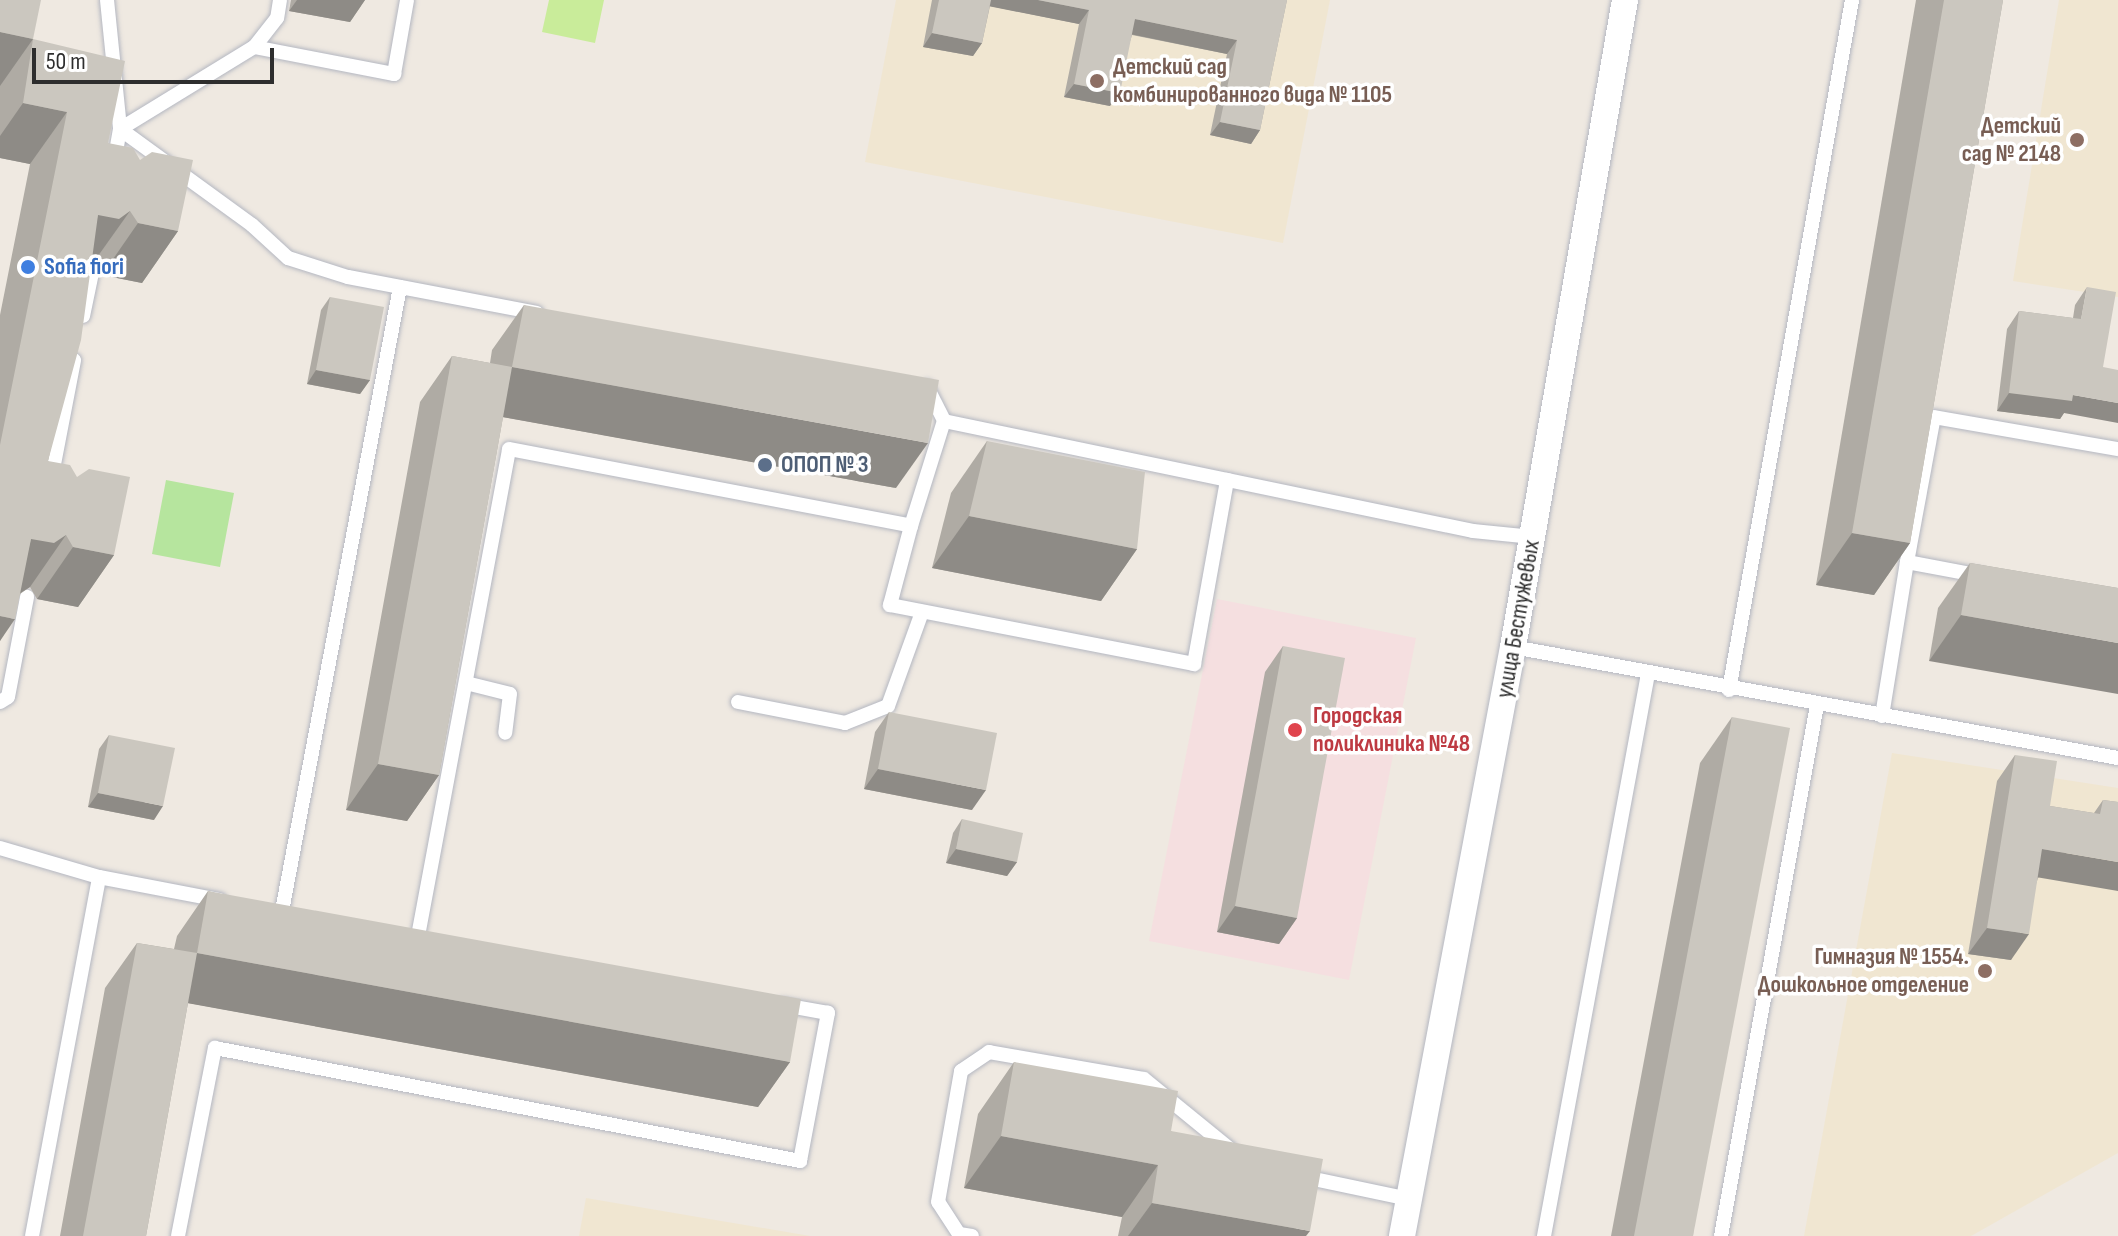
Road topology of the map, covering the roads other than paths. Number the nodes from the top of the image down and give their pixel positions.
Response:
1 (107, 0) edge
2 (280, 0) edge
3 (407, 0) edge
4 (1625, 0) edge
5 (1852, 0) edge
6 (254, 47) junction
7 (120, 129) junction
8 (111, 173) edge
9 (92, 273) edge
10 (400, 287) junction
11 (552, 316) edge
12 (79, 335) edge
13 (76, 350) edge
14 (914, 385) edge
15 (944, 421) junction
16 (2118, 449) edge
17 (1227, 480) junction
18 (46, 504) edge
19 (911, 526) junction
20 (1533, 537) junction
21 (1907, 562) junction
22 (1998, 578) edge
23 (27, 597) edge
24 (922, 612) junction
25 (1513, 647) junction
26 (1648, 674) junction
27 (466, 683) junction
28 (1729, 690) junction
29 (0, 702) edge
30 (738, 702) dead end
31 (1817, 705) junction
32 (1882, 716) junction
33 (505, 733) dead end
34 (2118, 758) edge
35 (0, 848) edge
36 (99, 877) junction
37 (237, 903) edge
38 (282, 911) edge
39 (418, 936) edge
40 (767, 1002) edge
41 (1240, 1158) edge
42 (1283, 1173) edge
43 (1409, 1199) junction
44 (32, 1236) edge
45 (178, 1236) edge
46 (972, 1236) edge
47 (1402, 1236) edge
48 (1544, 1236) edge
49 (1721, 1236) edge

1 - 7 lane
2 - 6 lane
3 - 6 lane
4 - 20 street, улица Бестужевых
5 - 28 lane
6 - 7 lane
7 - 8 lane
7 - 10 lane
9 - 12 lane
10 - 11 lane
10 - 38 lane
13 - 18 lane
14 - 15 lane
15 - 17 lane
15 - 19 lane
16 - 21 lane
17 - 20 lane
17 - 24 lane
19 - 24 lane
19 - 27 lane
20 - 25 street, улица Бестужевых
21 - 22 lane
21 - 32 lane
23 - 29 lane
24 - 30 lane
25 - 26 lane
25 - 43 street, улица Бестужевых
26 - 28 lane
26 - 48 lane
27 - 33 lane
27 - 39 lane
28 - 31 lane
31 - 32 lane
31 - 49 lane
32 - 34 lane
35 - 36 lane
36 - 37 lane
36 - 44 lane
40 - 45 lane
41 - 46 lane
42 - 43 lane
43 - 47 street, улица Бестужевых

